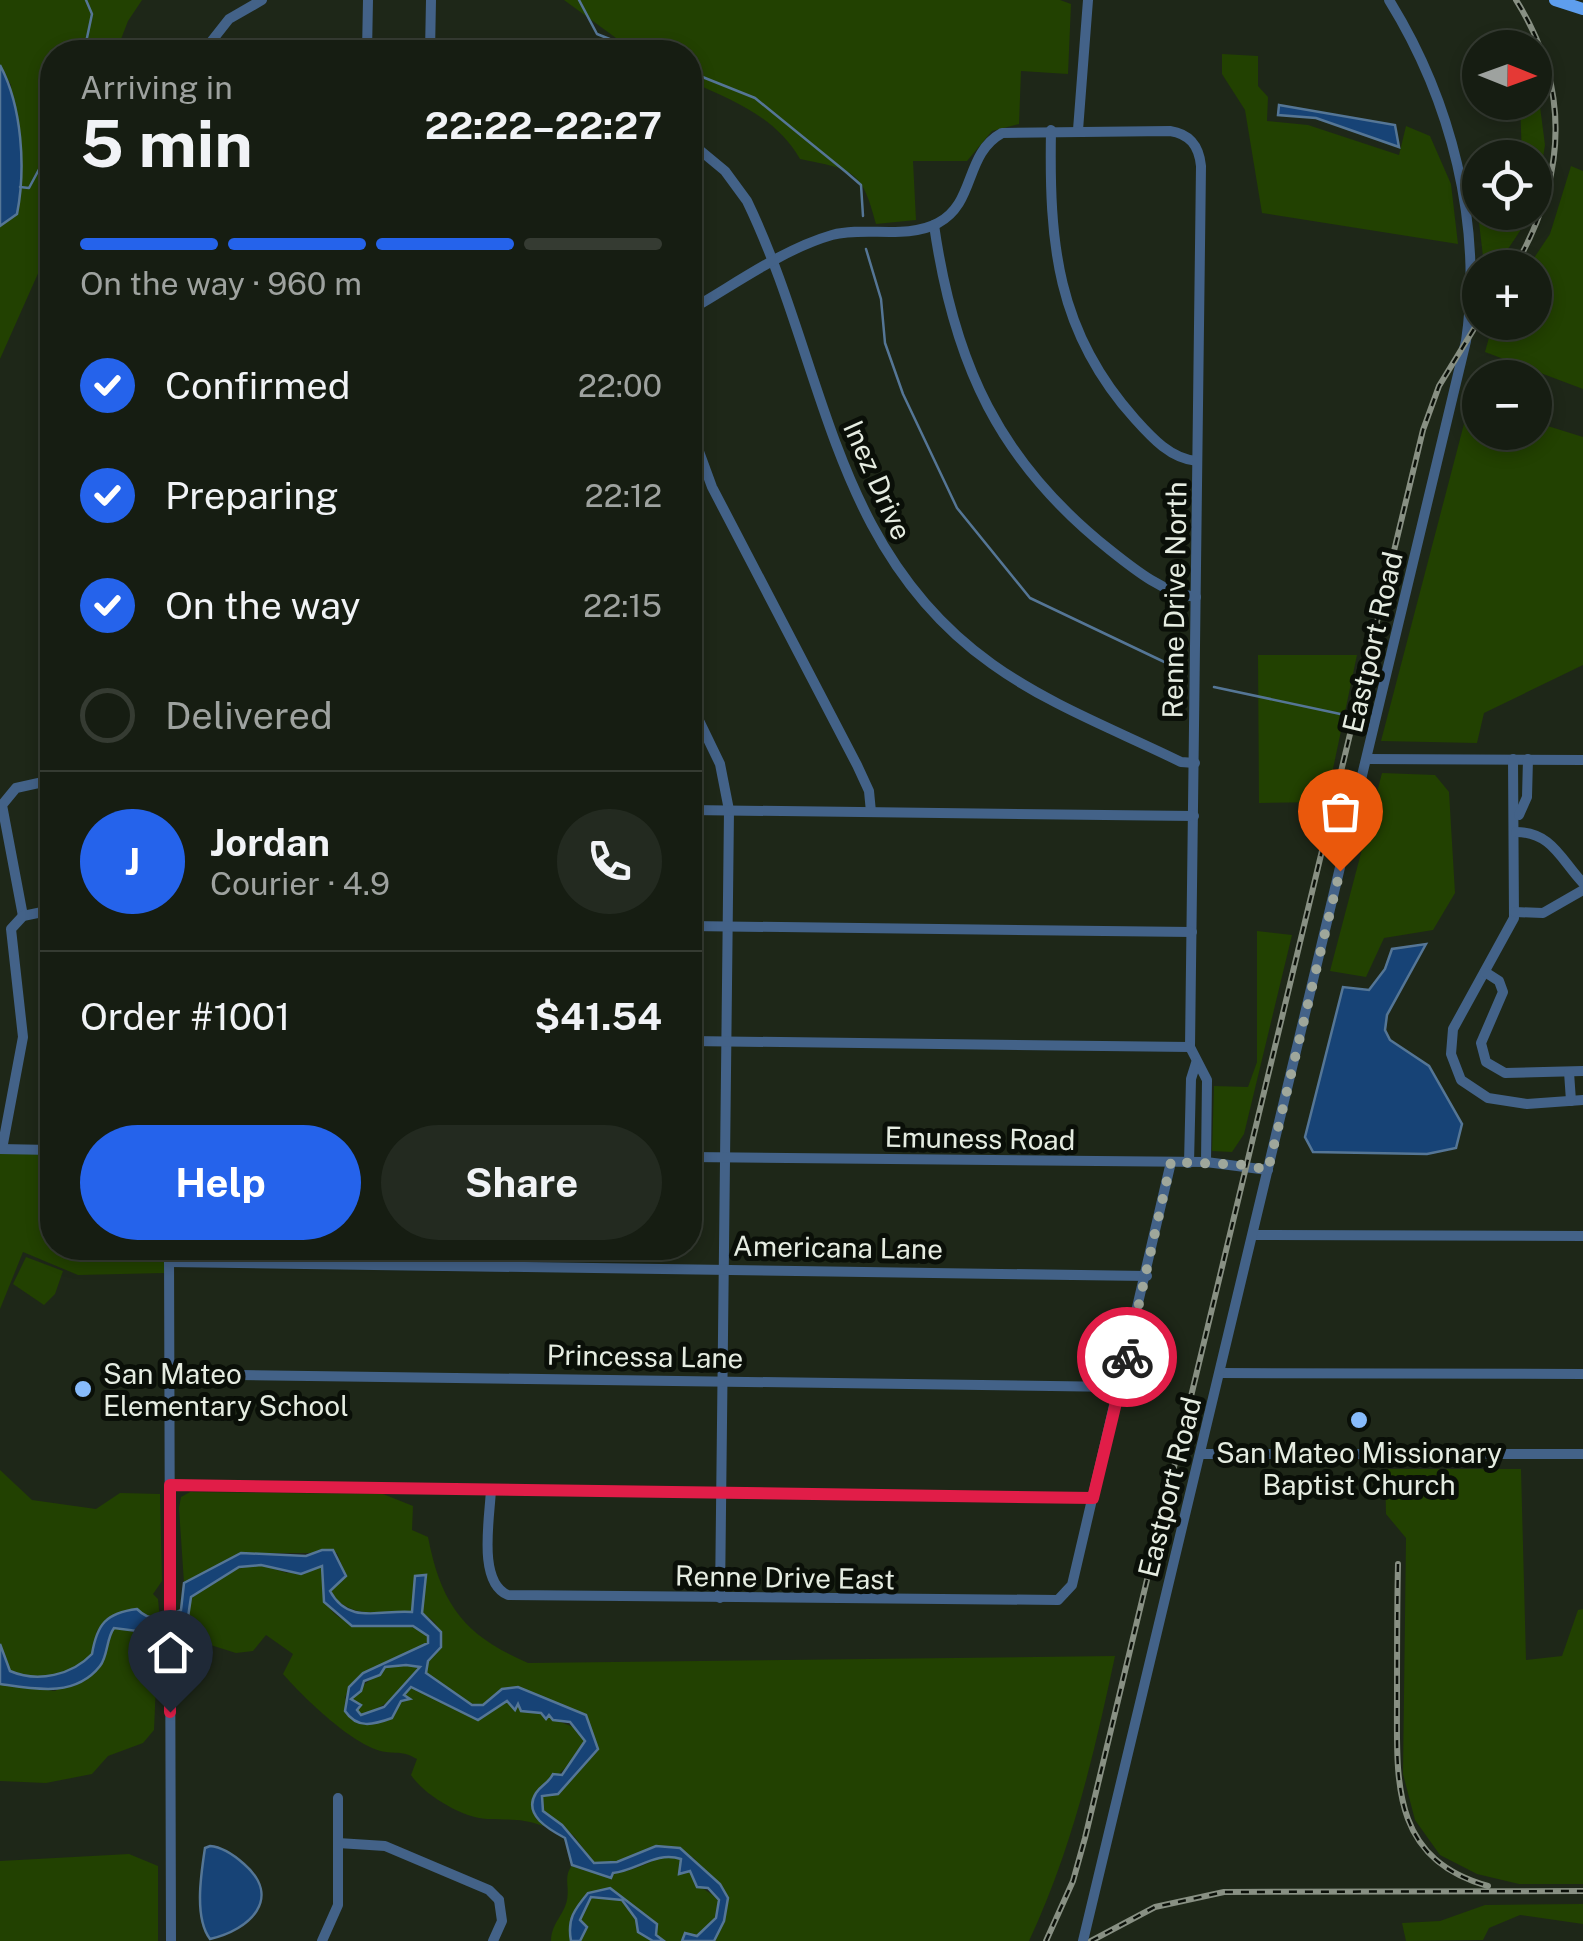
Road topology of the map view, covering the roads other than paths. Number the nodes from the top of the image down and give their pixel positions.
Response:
1 (262, 0) edge
2 (368, 0) edge
3 (431, 0) edge
4 (1088, 0) edge
5 (1389, 0) edge
6 (1555, 0) edge
7 (1583, 9) edge
8 (212, 40) edge
9 (367, 40) edge
10 (430, 40) edge
11 (1051, 130) junction
12 (1078, 130) junction
13 (702, 153) edge
14 (934, 226) junction
15 (773, 264) junction
16 (702, 303) edge
17 (702, 460) edge
18 (1198, 461) junction
19 (1196, 597) junction
20 (702, 727) edge
21 (1367, 759) junction
22 (1513, 759) junction
23 (1528, 759) junction
24 (1583, 760) edge
25 (1194, 764) junction
26 (40, 783) edge
27 (702, 810) edge
28 (729, 810) junction
29 (871, 812) junction
30 (1194, 816) junction
31 (1516, 826) junction
32 (1583, 887) edge
33 (40, 912) edge
34 (1515, 912) junction
35 (23, 916) junction
36 (702, 926) edge
37 (728, 926) junction
38 (1192, 932) junction
39 (1485, 972) junction
40 (702, 1041) edge
41 (727, 1041) junction
42 (1190, 1047) junction
43 (1196, 1063) junction
44 (1583, 1071) edge
45 (1568, 1072) junction
46 (1577, 1100) edge
47 (1, 1150) edge
48 (40, 1150) edge
49 (702, 1157) edge
50 (726, 1157) junction
51 (1171, 1162) junction
52 (1189, 1162) junction
53 (1206, 1162) junction
54 (1268, 1170) junction
55 (1253, 1235) junction
56 (1583, 1236) edge
57 (169, 1262) joint
58 (724, 1268) junction
59 (1147, 1276) junction
60 (1220, 1373) junction
61 (170, 1374) junction
62 (1583, 1374) edge
63 (723, 1380) junction
64 (1120, 1387) junction
65 (1200, 1454) junction
66 (1583, 1454) edge
67 (170, 1485) junction
68 (491, 1489) junction
69 (722, 1491) junction
70 (1093, 1498) junction
71 (720, 1598) junction
72 (338, 1798) dead end
73 (338, 1842) junction
74 (171, 1941) edge
75 (322, 1941) edge
76 (493, 1941) edge
77 (1082, 1941) edge

1 - 8 street
2 - 9 street
3 - 10 street
4 - 12 street
5 - 21 street, Eastport Road
6 - 7 main road
11 - 12 street
11 - 14 street
11 - 18 street
12 - 18 street, Renne Drive North
13 - 15 street, Inez Drive
14 - 15 street
14 - 19 street
15 - 16 street
15 - 25 street, Inez Drive
17 - 29 street
18 - 19 street, Renne Drive North
19 - 25 street, Renne Drive North
20 - 28 street
21 - 22 street
21 - 54 street, Eastport Road
22 - 23 street
22 - 31 street
23 - 24 street
23 - 31 street
25 - 30 street, Renne Drive North
26 - 35 street
27 - 28 street
28 - 29 street
28 - 37 street
29 - 30 street
30 - 38 street, Renne Drive North
31 - 32 street
31 - 34 street
32 - 34 street
33 - 35 street
34 - 39 street
35 - 47 street
36 - 37 street
37 - 38 street
37 - 41 street
38 - 42 street, Renne Drive North
39 - 45 street
39 - 46 street
40 - 41 street
41 - 42 street
41 - 50 street
42 - 43 street, Renne Drive North
43 - 52 street, Renne Drive North
43 - 53 street, Renne Drive North
44 - 45 street
45 - 46 street
47 - 48 street
49 - 50 street, Emuness Road
50 - 51 street, Emuness Road
50 - 58 street
51 - 52 street, Emuness Road
51 - 59 street
52 - 53 street, Emuness Road
53 - 54 street, Emuness Road
54 - 55 street, Eastport Road
55 - 56 street
55 - 60 street, Eastport Road
57 - 58 street, Americana Lane
57 - 61 street
58 - 59 street, Americana Lane
58 - 63 street
59 - 64 street
60 - 62 street
60 - 65 street, Eastport Road
61 - 63 street, Princessa Lane
61 - 67 street
63 - 64 street, Princessa Lane
63 - 69 street
64 - 70 street
65 - 66 street
65 - 77 street, Eastport Road
67 - 68 street
67 - 74 street
68 - 69 street
68 - 71 street, Renne Drive East
69 - 70 street
69 - 71 street
70 - 71 street, Renne Drive East
72 - 73 street
73 - 75 street
73 - 76 street

